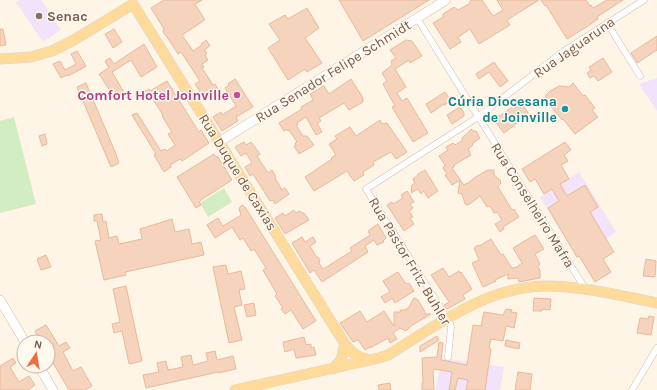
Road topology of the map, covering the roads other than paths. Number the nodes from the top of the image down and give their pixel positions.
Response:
1 (446, 0) edge
2 (644, 0) edge
3 (134, 1) edge
4 (417, 18) junction
5 (607, 23) junction
6 (0, 58) edge
7 (640, 76) dead end
8 (478, 117) junction
9 (219, 142) junction
10 (366, 189) joint
11 (586, 290) junction
12 (0, 300) edge
13 (657, 302) edge
14 (447, 318) junction
15 (20, 334) edge
16 (345, 344) junction
17 (657, 348) edge
18 (448, 357) dead end
19 (370, 360) junction
20 (333, 369) junction
21 (44, 374) edge
22 (53, 390) edge
23 (235, 390) edge
24 (632, 390) edge

1 - 4 main road, Rua Senador Felipe Schmidt
2 - 5 street, Rua Jaguaruna
3 - 6 main road
3 - 9 main road, Rua Duque de Caxias
4 - 8 street, Rua Conselheiro Mafra
4 - 9 main road, Rua Senador Felipe Schmidt
5 - 7 street
5 - 8 street, Rua Jaguaruna
8 - 10 street, Rua Jaguaruna
8 - 11 street, Rua Conselheiro Mafra
9 - 16 main road, Rua Duque de Caxias
10 - 14 street, Rua Pastor Fritz Buhler
11 - 13 main road
11 - 14 main road
12 - 15 main road
14 - 18 street, Rua Pastor Fritz Buhler
14 - 19 main road
16 - 19 main road, Rua Duque de Caxias
16 - 20 main road
17 - 24 street
19 - 20 main road
20 - 23 main road
21 - 22 main road

